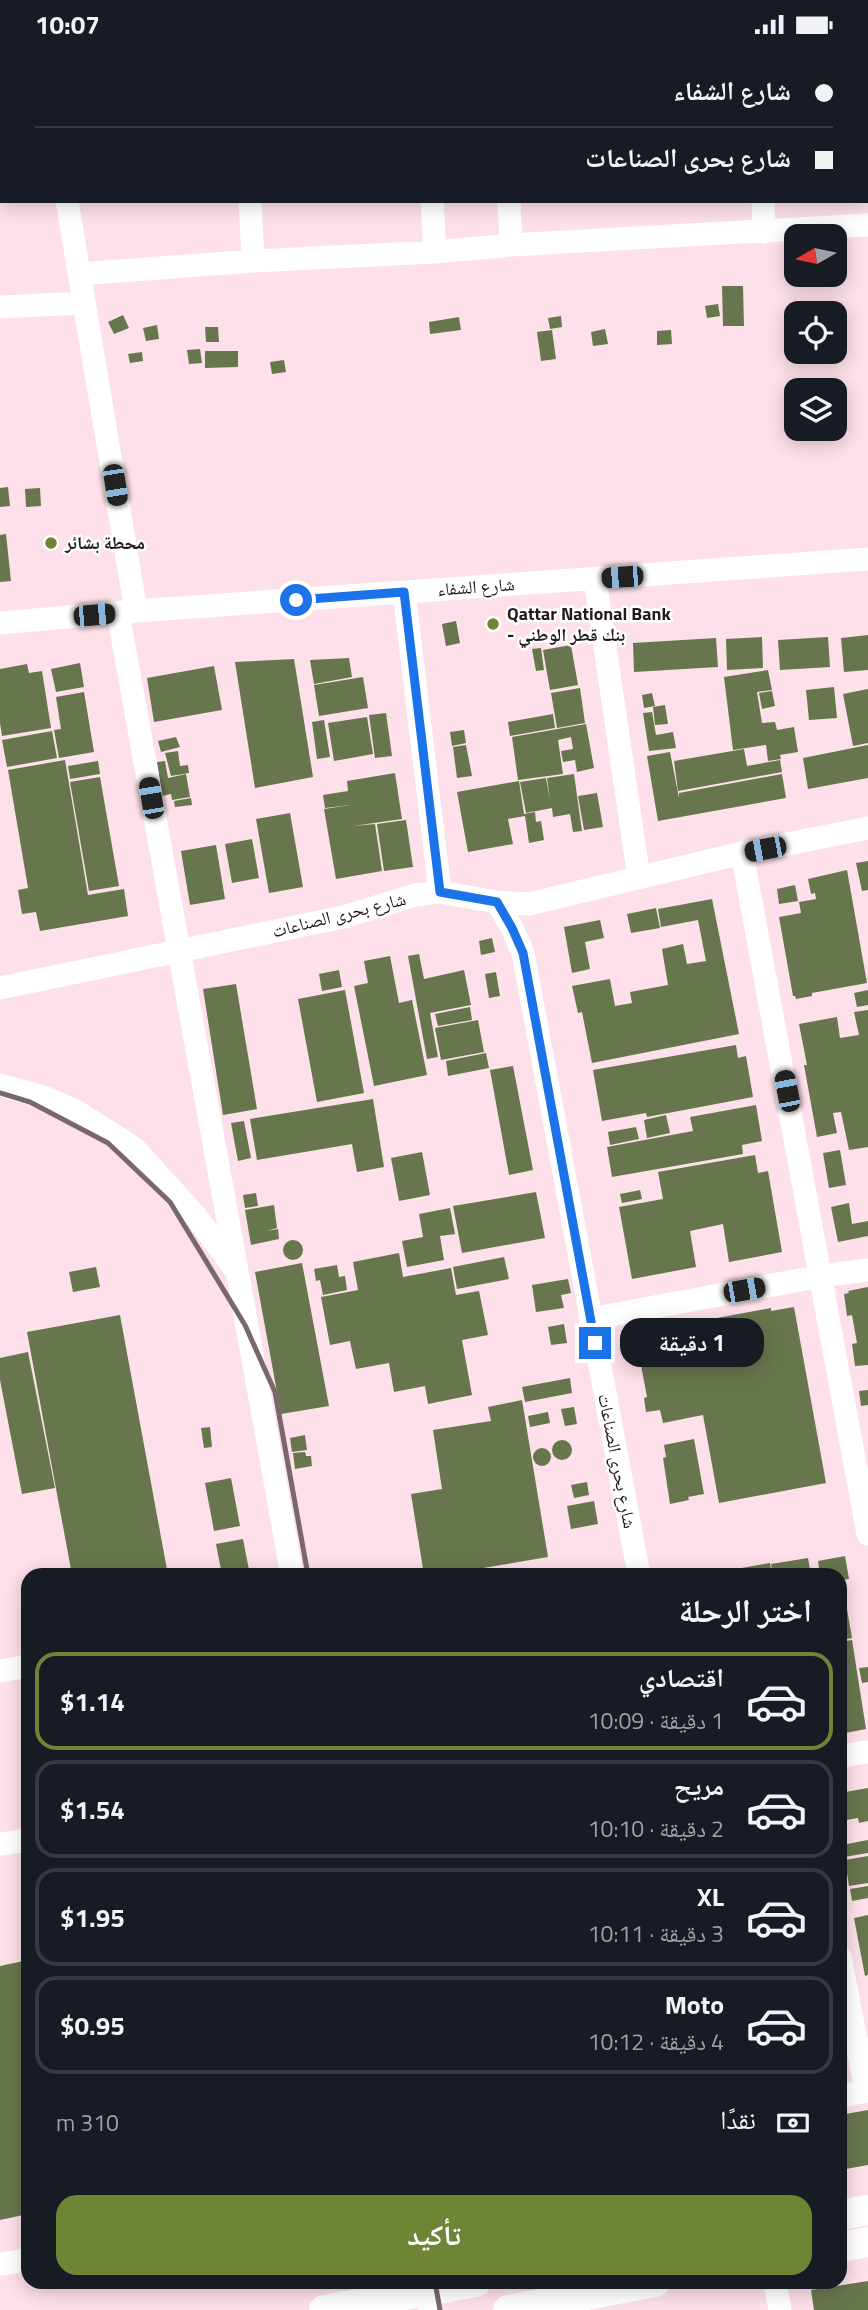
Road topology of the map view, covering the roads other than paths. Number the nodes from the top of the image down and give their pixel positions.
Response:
1 (67, 203) edge
2 (250, 203) edge
3 (432, 203) edge
4 (509, 203) edge
5 (763, 203) edge
6 (868, 225) edge
7 (764, 232) junction
8 (511, 245) junction
9 (435, 252) junction
10 (253, 261) junction
11 (79, 274) junction
12 (84, 303) junction
13 (0, 307) edge
14 (868, 559) edge
15 (595, 579) junction
16 (404, 592) junction
17 (127, 612) junction
18 (0, 623) edge
19 (868, 828) edge
20 (742, 853) junction
21 (639, 878) junction
22 (440, 892) junction
23 (497, 902) junction
24 (180, 951) junction
25 (0, 988) edge
26 (0, 1085) edge
27 (235, 1269) junction
28 (868, 1271) edge
29 (821, 1276) junction
30 (590, 1318) junction
31 (868, 1534) edge
32 (291, 1568) edge
33 (638, 1568) edge
34 (21, 1667) edge
35 (0, 1671) edge
36 (868, 1752) edge
37 (847, 1755) edge
38 (21, 1841) edge
39 (0, 1845) edge
40 (847, 1992) edge
41 (867, 2091) edge
42 (847, 2095) edge
43 (868, 2210) edge
44 (847, 2214) edge
45 (868, 2242) edge
46 (847, 2246) edge
47 (21, 2261) edge
48 (0, 2265) edge
49 (447, 2289) edge
50 (618, 2289) edge
51 (776, 2289) edge
52 (427, 2294) edge
53 (324, 2310) edge
54 (508, 2310) edge
55 (780, 2310) edge

1 - 11 street
2 - 10 street
3 - 9 street
4 - 8 street
5 - 7 street
6 - 7 street
7 - 8 street
8 - 9 street
9 - 10 street
10 - 11 street
11 - 12 street
12 - 13 street
12 - 17 street
14 - 15 street, شارع الشفاء
15 - 16 street, شارع الشفاء
15 - 21 street
16 - 17 street, شارع الشفاء
16 - 22 street
17 - 18 street, شارع الشفاء
17 - 24 street
19 - 20 street
20 - 21 street
20 - 29 street
21 - 23 street
22 - 23 street, شارع بحرى الصناعات
22 - 24 street, شارع بحرى الصناعات
23 - 30 street, شارع بحرى الصناعات
24 - 25 street, شارع بحرى الصناعات
24 - 27 street
26 - 27 street
27 - 32 street
28 - 29 street
29 - 30 street
29 - 31 street
30 - 33 street, شارع بحرى الصناعات
34 - 35 street
36 - 37 street
38 - 39 street
40 - 41 street
41 - 42 street
43 - 44 main road
45 - 46 main road
47 - 48 street
49 - 52 main road
50 - 54 main road
51 - 55 street
52 - 53 main road

